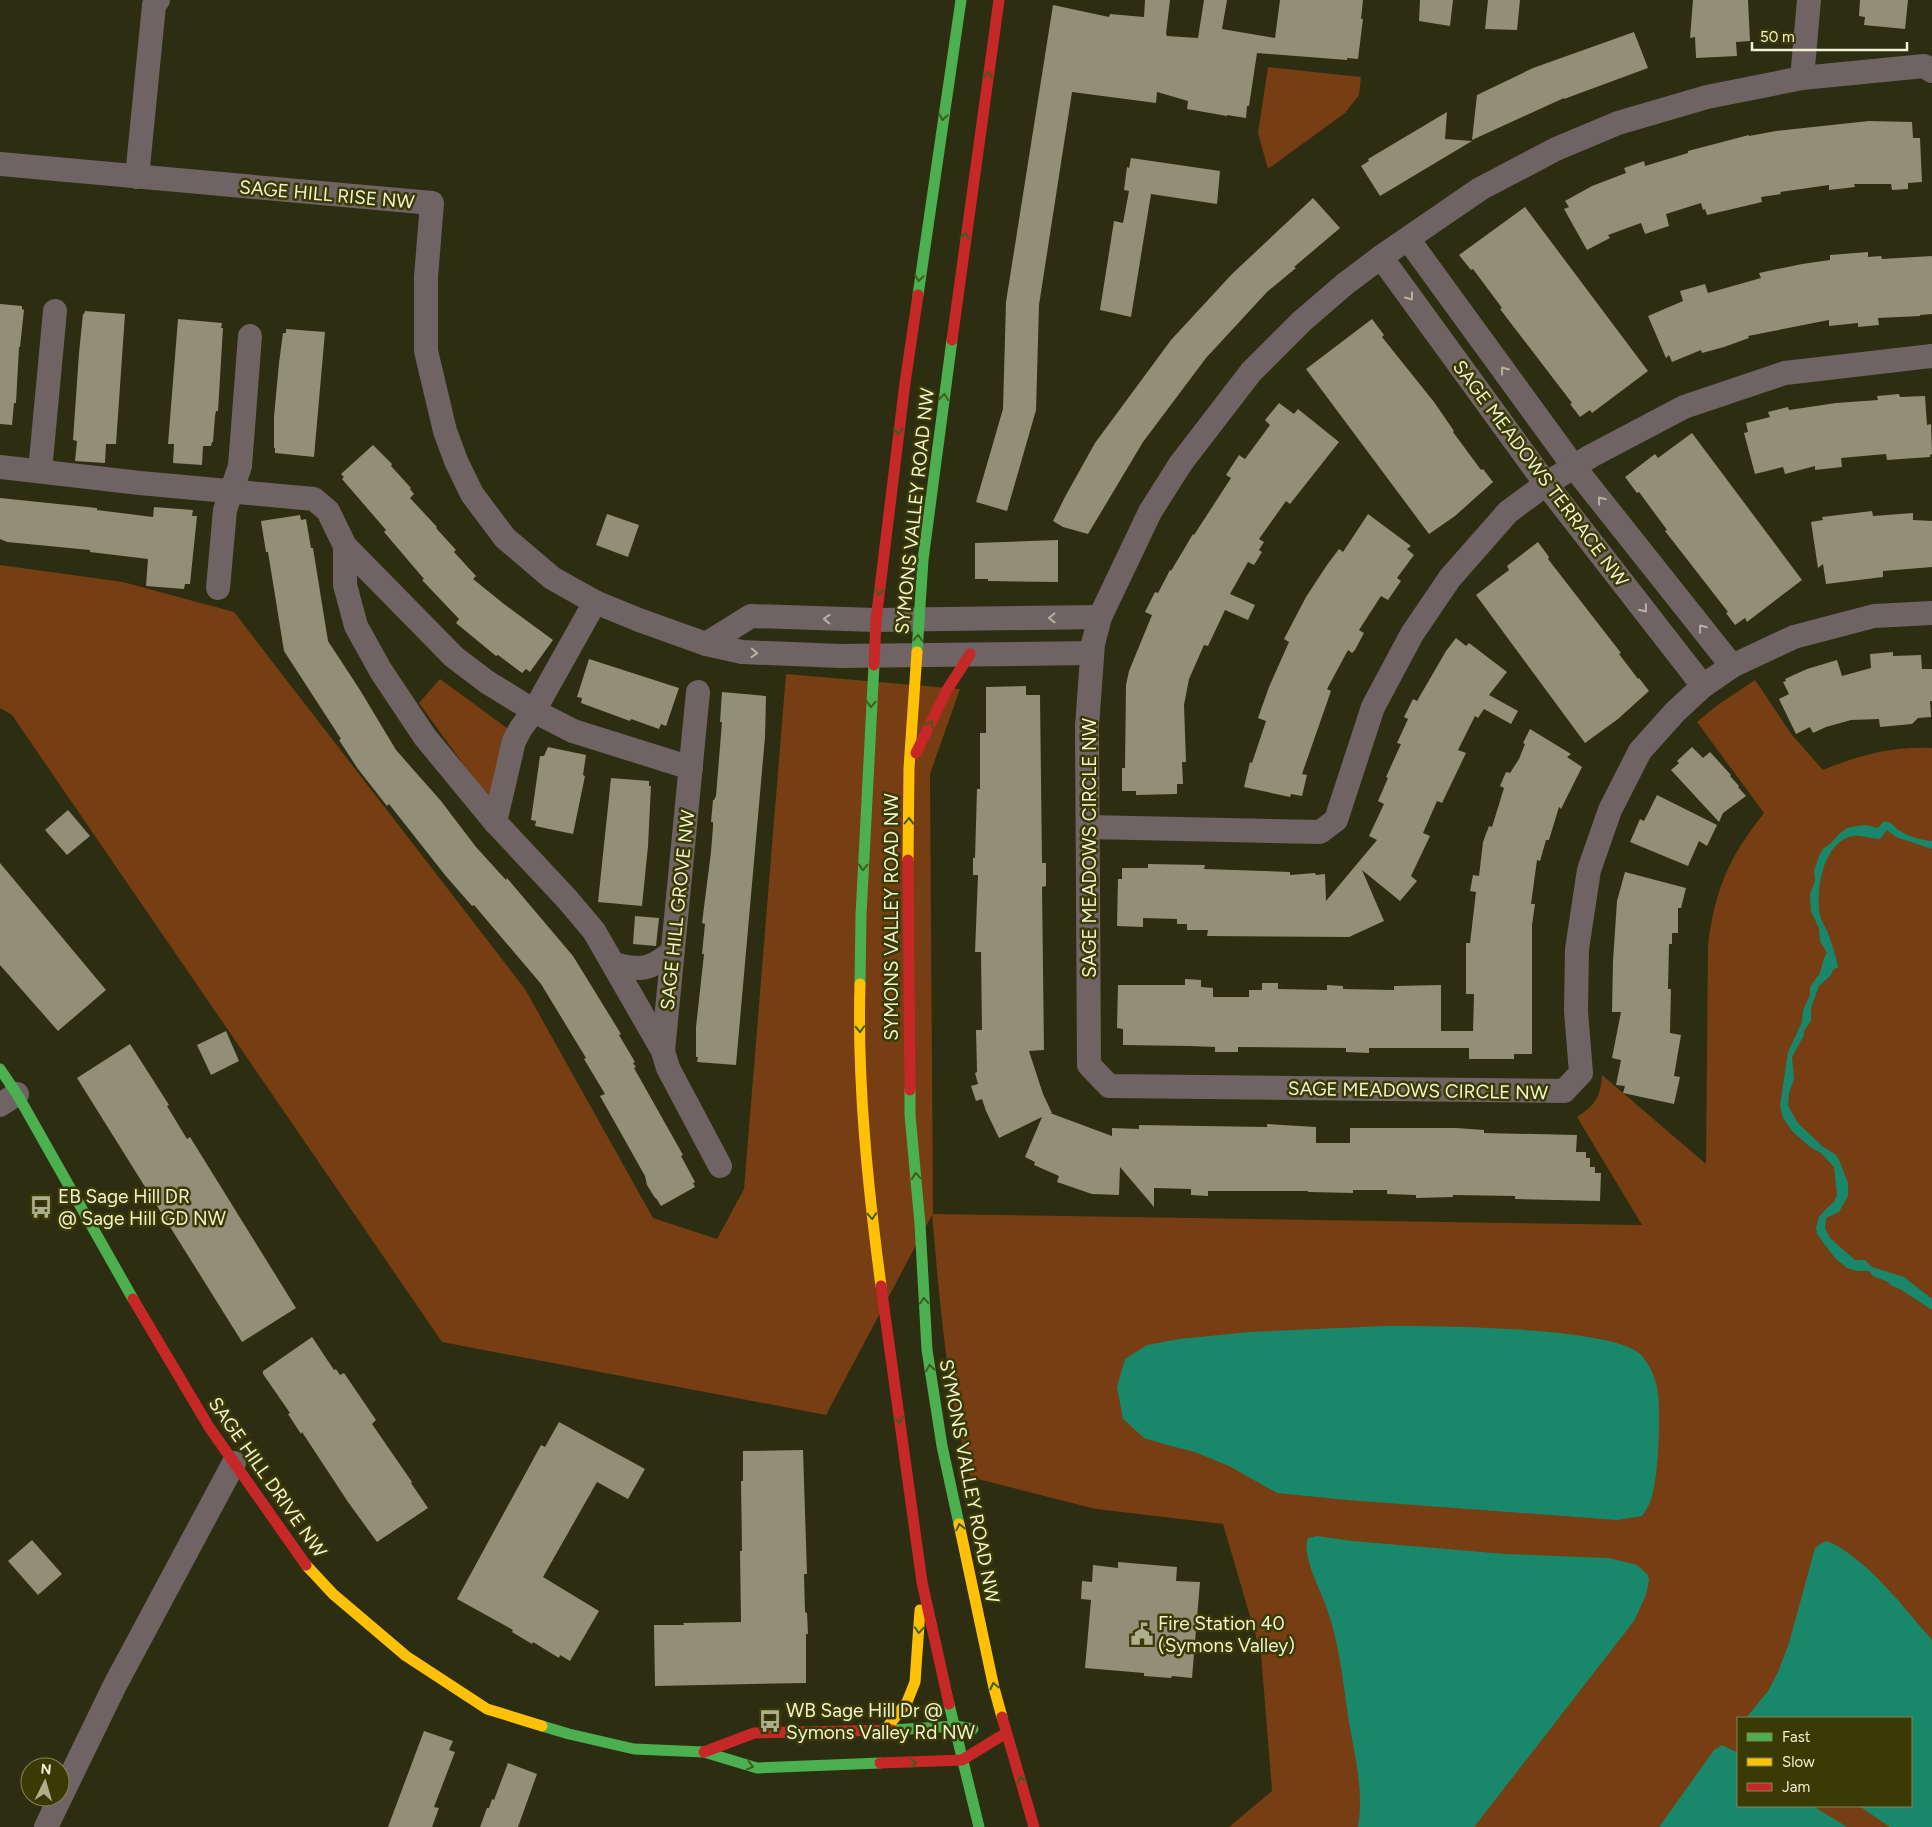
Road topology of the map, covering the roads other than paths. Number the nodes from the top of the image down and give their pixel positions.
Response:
1 (158, 0) edge
2 (961, 0) edge
3 (999, 0) edge
4 (1809, 0) edge
5 (1932, 71) edge
6 (1802, 78) junction
7 (0, 164) edge
8 (137, 177) junction
9 (1408, 239) junction
10 (1381, 257) junction
11 (55, 311) dead end
12 (250, 336) dead end
13 (1932, 356) edge
14 (1574, 466) junction
15 (0, 467) edge
16 (40, 471) junction
17 (1546, 484) junction
18 (231, 491) junction
19 (345, 546) junction
20 (218, 588) dead end
21 (595, 602) junction
22 (1932, 612) edge
23 (1100, 617) junction
24 (919, 619) junction
25 (876, 620) junction
26 (706, 644) junction
27 (1092, 653) junction
28 (970, 654) junction
29 (874, 656) junction
30 (916, 656) junction
31 (1732, 666) junction
32 (1703, 686) junction
33 (698, 692) dead end
34 (534, 711) junction
35 (691, 768) junction
36 (909, 768) junction
37 (495, 822) junction
38 (1089, 827) junction
39 (672, 952) junction
40 (614, 964) junction
41 (663, 1051) junction
42 (0, 1069) edge
43 (8, 1100) edge
44 (720, 1166) dead end
45 (234, 1463) junction
46 (922, 1582) junction
47 (954, 1726) junction
48 (885, 1730) junction
49 (1006, 1733) junction
50 (704, 1752) junction
51 (962, 1760) junction
52 (46, 1827) edge
53 (979, 1827) edge
54 (1034, 1827) edge

1 - 8 street
2 -> 25 main road, SYMONS VALLEY ROAD NW
24 -> 3 main road, SYMONS VALLEY ROAD NW
4 - 6 street
5 - 6 street, SAGE MEADOWS CIRCLE NW
6 - 9 street, SAGE MEADOWS CIRCLE NW
7 - 8 street, SAGE HILL RISE NW
8 - 21 street, SAGE HILL RISE NW
9 - 10 street, SAGE MEADOWS CIRCLE NW
14 -> 9 street, SAGE MEADOWS TERRACE NW
10 -> 17 street, SAGE MEADOWS TERRACE NW
10 - 23 street, SAGE MEADOWS CIRCLE NW
11 - 16 street
12 - 18 street
13 - 14 street
14 - 17 street
31 -> 14 street, SAGE MEADOWS TERRACE NW
15 - 16 street, SAGE HILL GROVE NW
16 - 18 street, SAGE HILL GROVE NW
17 -> 32 street, SAGE MEADOWS TERRACE NW
17 - 38 street
18 - 19 street, SAGE HILL GROVE NW
18 - 20 street
19 - 34 street, SAGE HILL GROVE NW
19 - 37 street, SAGE HILL GROVE NW
21 - 26 street, SAGE HILL RISE NW
21 - 34 street
22 - 31 street, SAGE MEADOWS CIRCLE NW
23 -> 24 street
23 - 27 street, SAGE MEADOWS CIRCLE NW
24 - 25 street
30 -> 24 main road, SYMONS VALLEY ROAD NW
25 -> 26 street
25 - 29 main road, SYMONS VALLEY ROAD NW
26 -> 29 street, SAGE HILL RISE NW
27 - 28 street
27 - 38 street, SAGE MEADOWS CIRCLE NW
28 - 30 street
36 -> 28 main road
29 - 30 street
29 -> 46 main road, SYMONS VALLEY ROAD NW
30 - 36 main road, SYMONS VALLEY ROAD NW
31 - 32 street, SAGE MEADOWS CIRCLE NW
32 - 38 street, SAGE MEADOWS CIRCLE NW
33 - 35 street, SAGE HILL GROVE NW
34 - 35 street, SAGE HILL GROVE NW
34 - 37 street
35 - 39 street, SAGE HILL GROVE NW
49 -> 36 main road, SYMONS VALLEY ROAD NW
37 - 40 street, SAGE HILL GROVE NW
39 - 40 street
39 - 41 street, SAGE HILL GROVE NW
40 - 41 street, SAGE HILL GROVE NW
41 - 44 street, SAGE HILL GROVE NW
42 - 43 main road, SAGE HILL DRIVE NW
43 - 45 main road, SAGE HILL DRIVE NW
45 - 50 main road, SAGE HILL DRIVE NW
45 - 52 street
46 - 47 main road, SYMONS VALLEY ROAD NW
46 -> 48 main road
47 - 48 main road, SAGE HILL DRIVE NW
47 - 49 main road, SAGE HILL DRIVE NW
47 - 51 main road, SYMONS VALLEY ROAD NW
48 - 50 main road, SAGE HILL DRIVE NW
49 - 51 main road, SAGE HILL DRIVE NW
54 -> 49 main road, SYMONS VALLEY ROAD NW
50 -> 51 main road, SAGE HILL DRIVE NW
51 - 53 main road, SYMONS VALLEY ROAD NW

